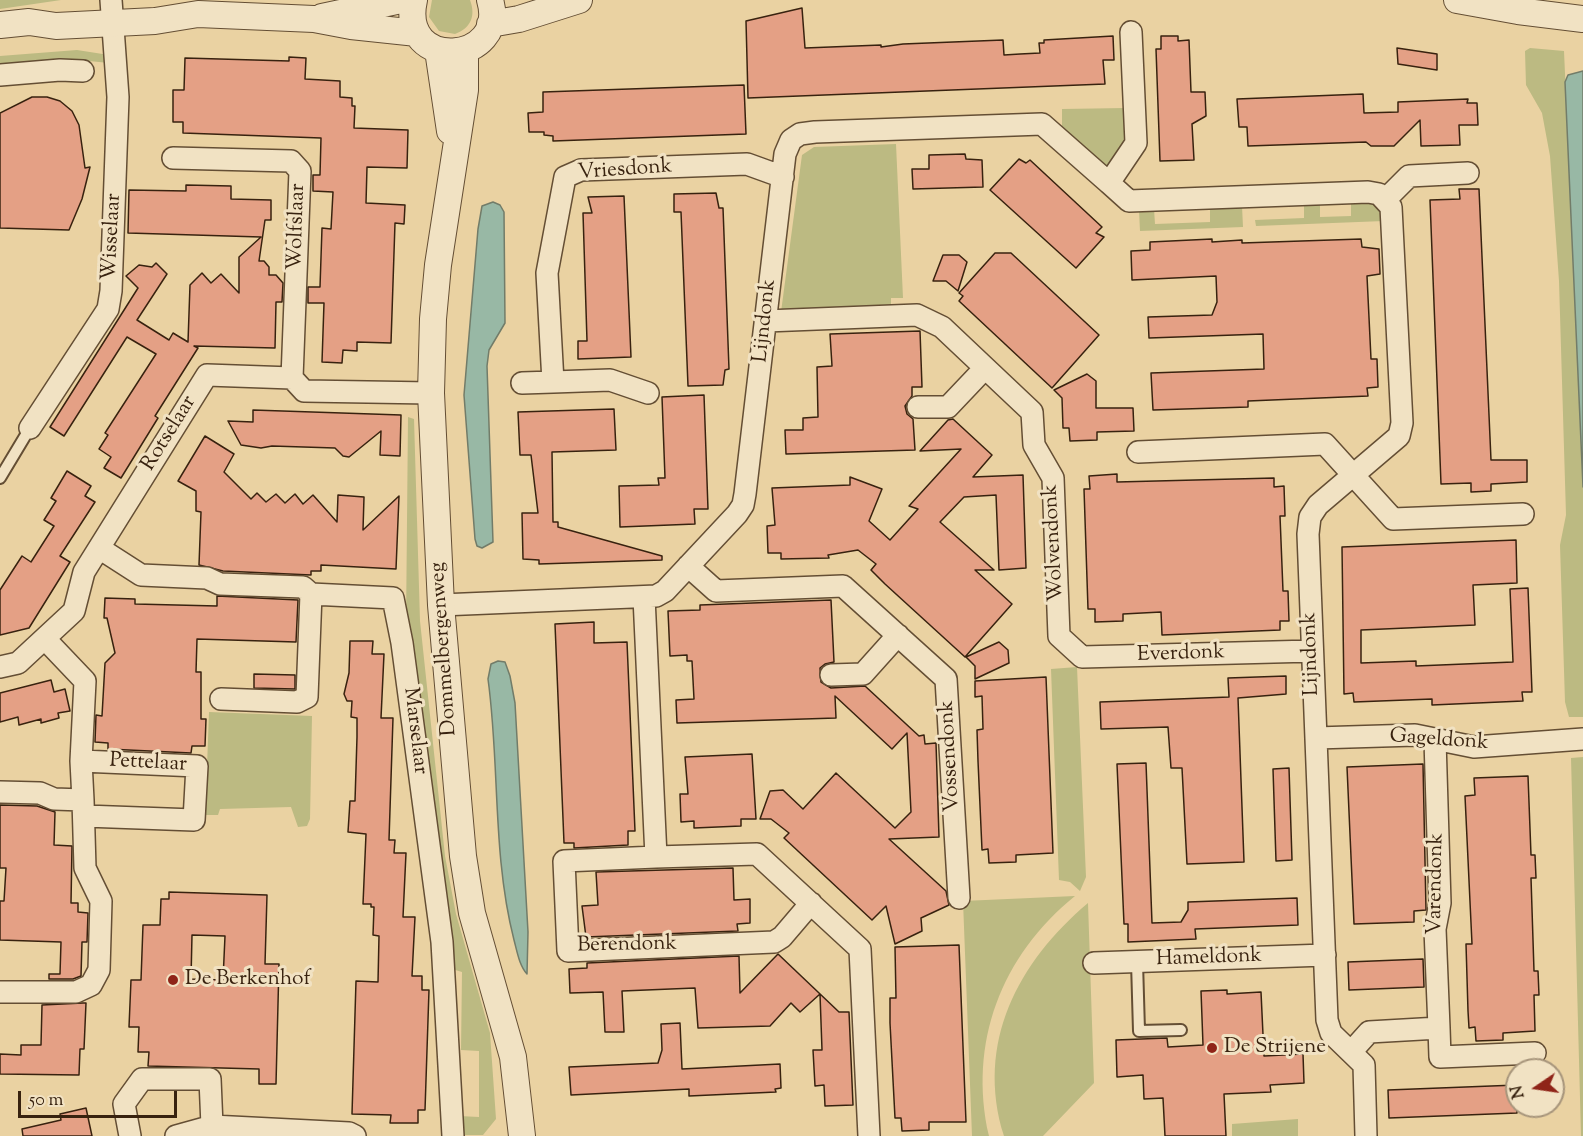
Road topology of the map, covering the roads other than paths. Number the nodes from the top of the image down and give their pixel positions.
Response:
1 (401, 0) edge
2 (414, 0) edge
3 (579, 0) edge
4 (1457, 0) edge
5 (112, 10) edge
6 (490, 12) edge
7 (314, 19) junction
8 (1583, 19) edge
9 (0, 25) edge
10 (417, 33) junction
11 (1131, 33) dead end
12 (438, 50) junction
13 (465, 50) junction
14 (83, 71) dead end
15 (0, 75) edge
16 (454, 155) junction
17 (173, 158) dead end
18 (1468, 172) dead end
19 (783, 177) junction
20 (1108, 183) junction
21 (1386, 199) junction
22 (766, 321) junction
23 (985, 368) junction
24 (292, 378) junction
25 (552, 382) junction
26 (522, 383) dead end
27 (430, 393) junction
28 (648, 393) dead end
29 (918, 407) dead end
30 (30, 428) joint
31 (1138, 452) dead end
32 (1353, 477) junction
33 (0, 478) edge
34 (1523, 514) dead end
35 (99, 548) junction
36 (688, 566) junction
37 (307, 591) junction
38 (644, 597) junction
39 (441, 605) junction
40 (898, 635) junction
41 (1059, 636) joint
42 (45, 639) junction
43 (1312, 651) junction
44 (0, 668) edge
45 (831, 675) dead end
46 (221, 699) dead end
47 (1316, 738) junction
48 (1435, 740) junction
49 (1573, 740) edge
50 (81, 761) junction
51 (0, 792) edge
52 (84, 808) junction
53 (656, 857) junction
54 (958, 898) dead end
55 (811, 903) junction
56 (1325, 955) junction
57 (1137, 962) junction
58 (1094, 963) dead end
59 (0, 992) edge
60 (1439, 1028) junction
61 (1181, 1030) dead end
62 (1351, 1052) junction
63 (1535, 1053) dead end
64 (212, 1126) junction
65 (351, 1135) edge
66 (130, 1136) edge
67 (176, 1136) edge
68 (453, 1136) edge
69 (522, 1136) edge
70 (869, 1136) edge
71 (1366, 1136) edge

1 - 7 street
2 - 10 street
3 - 6 street
4 - 8 street
5 - 7 street
5 - 9 street
5 - 30 street, Wisselaar
6 - 13 street
7 - 10 street
10 - 12 street
11 - 20 street
12 - 13 street
12 - 16 street, Dommelbergenweg
13 - 16 street, Dommelbergenweg
14 - 15 street
16 - 27 street, Dommelbergenweg
17 - 24 street, Wolfslaar
18 - 21 street
19 - 20 street, Lijndonk
19 - 22 street, Lijndonk
19 - 25 street, Vriesdonk
20 - 21 street, Lijndonk
21 - 32 street, Lijndonk
22 - 23 street, Wolvendonk
22 - 36 street, Lijndonk
23 - 29 street
23 - 41 street, Wolvendonk
24 - 27 street, Rotselaar
24 - 35 street, Rotselaar
25 - 26 street
25 - 28 street
27 - 39 street, Dommelbergenweg
30 - 33 lane
31 - 32 street
32 - 34 street
32 - 43 street, Lijndonk
35 - 37 street, Marselaar
35 - 42 street, Rotselaar
36 - 38 street, Lijndonk
36 - 40 street, Vossendonk
37 - 46 street
37 - 68 street, Marselaar
38 - 39 street, Lijndonk
38 - 53 street
39 - 69 street, Dommelbergenweg
40 - 45 street
40 - 54 street, Vossendonk
41 - 43 street, Everdonk
42 - 44 street, Rotselaar
42 - 50 street, Pettelaar
43 - 47 street, Lijndonk
47 - 48 street, Gageldonk
47 - 56 street, Lijndonk
48 - 49 street, Gageldonk
48 - 60 street, Varendonk
50 - 52 street, Pettelaar
50 - 52 street, Pettelaar
51 - 52 street, Pettelaar
52 - 59 street, Pettelaar
53 - 55 street, Berendonk
53 - 55 street, Berendonk
55 - 70 street, Berendonk
56 - 57 street, Hameldonk
56 - 62 street, Lijndonk
57 - 58 street, Hameldonk
57 - 61 lane
60 - 62 street
60 - 63 street, Varendonk
62 - 71 street, Lijndonk
64 - 65 street
64 - 66 street
64 - 67 street

